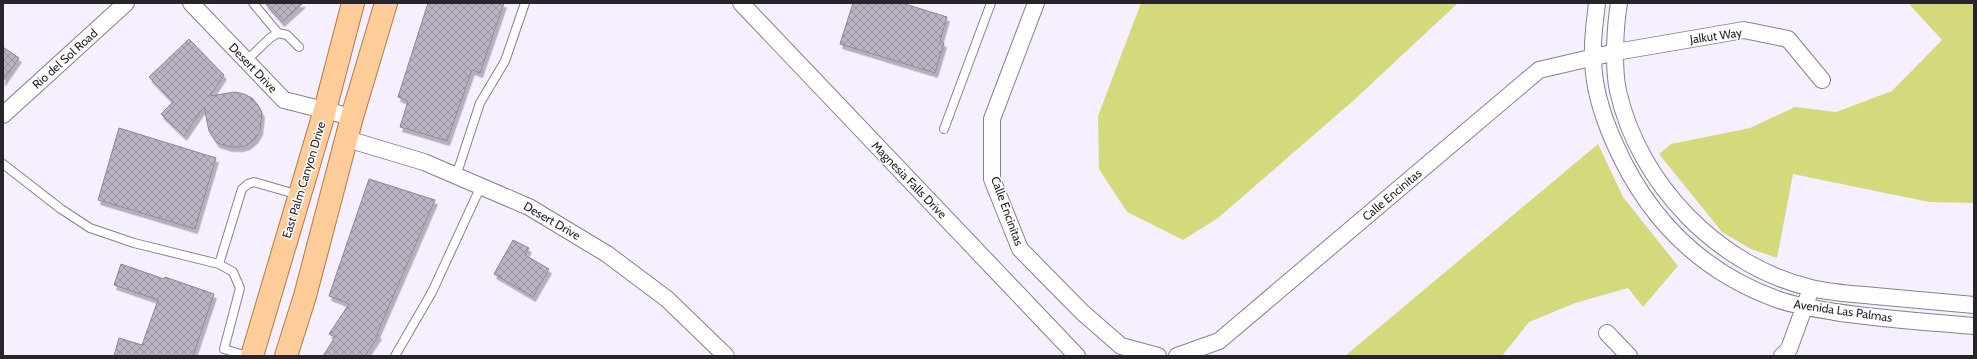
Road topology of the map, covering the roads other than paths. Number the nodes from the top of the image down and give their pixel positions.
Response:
1 (126, 3) edge
2 (190, 3) edge
3 (253, 3) edge
4 (352, 3) edge
5 (386, 3) edge
6 (525, 3) edge
7 (741, 3) edge
8 (991, 3) edge
9 (1036, 3) edge
10 (1597, 3) edge
11 (1619, 3) edge
12 (278, 32) junction
13 (300, 47) dead end
14 (1616, 52) junction
15 (1593, 58) junction
16 (246, 61) junction
17 (1822, 80) dead end
18 (325, 110) junction
19 (3, 115) edge
20 (352, 117) junction
21 (944, 129) dead end
22 (347, 139) junction
23 (3, 164) edge
24 (456, 176) junction
25 (481, 186) junction
26 (300, 195) junction
27 (219, 264) junction
28 (1812, 288) junction
29 (1974, 305) edge
30 (1805, 307) junction
31 (1974, 326) edge
32 (1607, 333) dead end
33 (223, 352) edge
34 (247, 356) edge
35 (252, 356) edge
36 (286, 356) edge
37 (395, 356) edge
38 (726, 356) edge
39 (1077, 356) edge
40 (1158, 356) edge
41 (1177, 356) edge
42 (1629, 356) edge
43 (1782, 356) edge

1 - 19 street, Rio del Sol Road
2 - 16 street, Desert Drive
3 - 12 lane
4 - 18 main road, East Palm Canyon Drive
5 - 20 main road
6 - 24 lane
7 - 39 street, Magnesia Falls Drive
8 - 21 lane
9 - 40 street, Calle Encinitas
10 - 15 street, Avenida Las Palmas
11 - 14 street, Avenida Las Palmas
12 - 13 lane
12 - 16 lane
14 - 15 street, Calle Encinitas
14 - 17 street, Jalkut Way
14 - 28 street, Avenida Las Palmas
15 - 30 street, Avenida Las Palmas
15 - 41 street, Calle Encinitas
16 - 18 street, Desert Drive
18 - 20 street, Desert Drive
18 - 26 main road, East Palm Canyon Drive
20 - 22 main road
22 - 24 street, Desert Drive
22 - 36 main road
23 - 27 lane
24 - 25 street, Desert Drive
25 - 37 lane
25 - 38 street, Desert Drive
26 - 27 lane
26 - 35 main road, East Palm Canyon Drive
27 - 33 lane
28 - 29 street, Avenida Las Palmas
28 - 30 street
30 - 31 street, Avenida Las Palmas
30 - 43 street
32 - 42 street
33 - 34 lane

